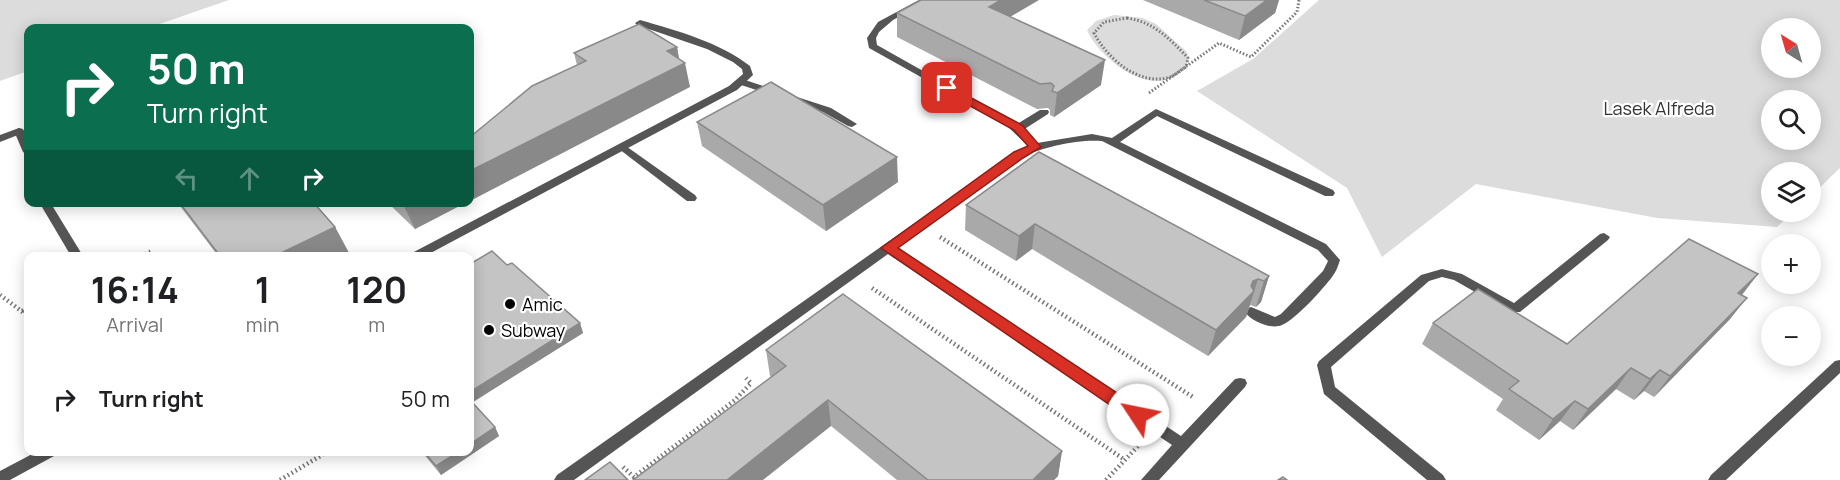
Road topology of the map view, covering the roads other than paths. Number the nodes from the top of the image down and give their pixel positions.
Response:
1 (926, 0) edge
2 (640, 23) edge
3 (742, 82) junction
4 (1044, 112) dead end
5 (852, 124) dead end
6 (1018, 128) junction
7 (0, 139) edge
8 (24, 142) edge
9 (1113, 142) junction
10 (623, 147) junction
11 (1035, 147) junction
12 (1329, 193) dead end
13 (691, 198) dead end
14 (47, 207) edge
15 (1604, 237) dead end
16 (888, 248) junction
17 (75, 252) edge
18 (424, 252) edge
19 (1251, 312) edge
20 (1840, 365) edge
21 (1240, 383) dead end
22 (1183, 445) junction
23 (41, 456) edge
24 (0, 478) edge
25 (562, 480) edge
26 (1149, 480) edge
27 (1438, 480) edge
28 (1716, 480) edge

1 - 6 street
2 - 3 street
3 - 5 street
3 - 10 street
4 - 6 street
6 - 11 street
7 - 8 street
9 - 11 street
9 - 12 street
9 - 19 street
10 - 13 street
10 - 18 street
11 - 16 street
14 - 17 street
15 - 27 street
16 - 22 street
16 - 25 street
20 - 28 street
21 - 22 street
22 - 26 street
23 - 24 street

